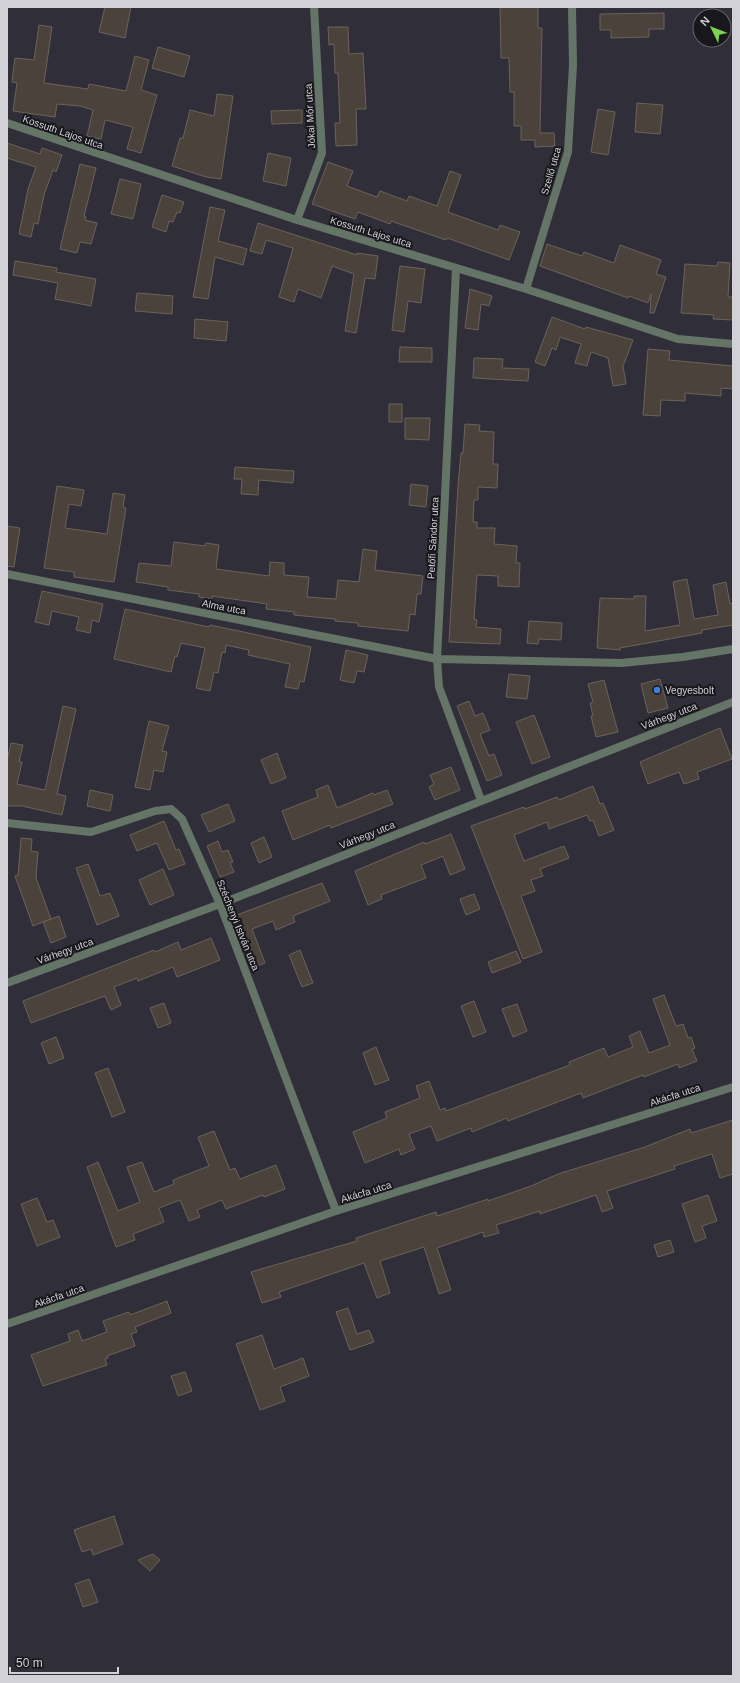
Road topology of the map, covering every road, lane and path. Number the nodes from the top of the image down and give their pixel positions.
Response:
1 (314, 7) edge
2 (572, 7) edge
3 (7, 123) edge
4 (297, 220) junction
5 (456, 269) junction
6 (526, 289) junction
7 (733, 344) edge
8 (7, 574) edge
9 (733, 649) edge
10 (437, 659) junction
11 (733, 702) edge
12 (481, 800) junction
13 (7, 824) edge
14 (220, 904) junction
15 (7, 983) edge
16 (733, 1087) edge
17 (336, 1211) junction
18 (7, 1324) edge

1 - 4 street, Jókai Mór utca
2 - 6 street, Szellő utca
3 - 4 street, Kossuth Lajos utca
4 - 5 street, Kossuth Lajos utca
5 - 6 street, Kossuth Lajos utca
5 - 10 street, Petőfi Sándor utca
6 - 7 street, Kossuth Lajos utca
8 - 10 street, Alma utca
9 - 10 street
10 - 12 street, Petőfi Sándor utca
11 - 12 street, Várhegy utca
12 - 14 street, Várhegy utca
13 - 14 street, Széchenyi István utca
14 - 15 street, Várhegy utca
14 - 17 street, Széchenyi István utca
16 - 17 street, Akácfa utca
17 - 18 street, Akácfa utca

